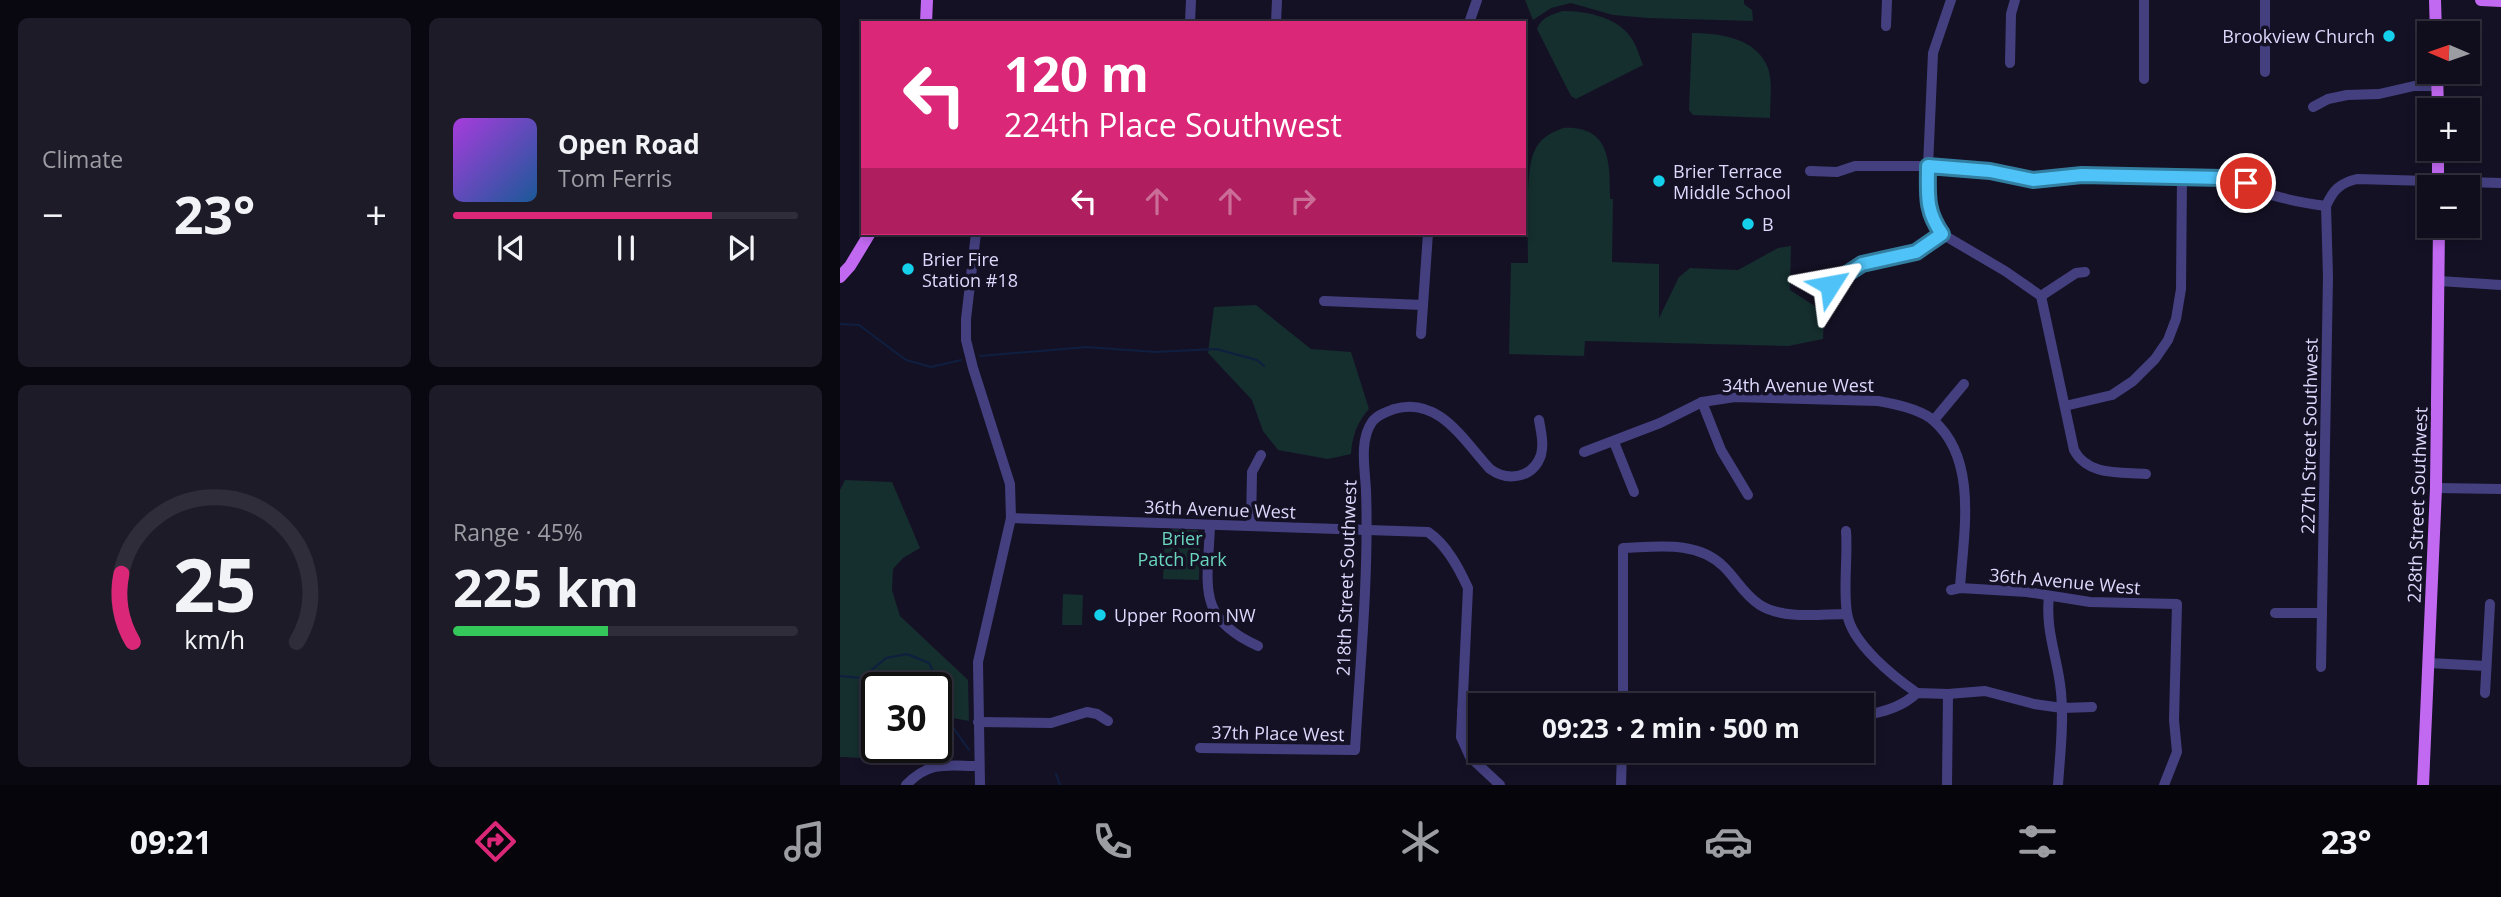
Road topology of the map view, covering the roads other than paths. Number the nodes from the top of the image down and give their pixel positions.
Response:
1 (927, 0) edge
2 (1191, 0) edge
3 (1277, 0) edge
4 (1477, 0) edge
5 (1887, 0) edge
6 (1951, 0) edge
7 (2015, 0) edge
8 (2144, 0) edge
9 (2265, 0) edge
10 (2435, 0) edge
11 (2481, 0) edge
12 (2501, 1) edge
13 (926, 21) edge
14 (1190, 21) edge
15 (1276, 21) edge
16 (1470, 21) edge
17 (2436, 21) edge
18 (1886, 26) dead end
19 (2010, 63) dead end
20 (2265, 72) dead end
21 (2144, 79) dead end
22 (2437, 86) joint
23 (2438, 98) edge
24 (2313, 107) dead end
25 (1928, 166) junction
26 (1810, 171) dead end
27 (2182, 177) junction
28 (2417, 183) edge
29 (2480, 183) edge
30 (2501, 183) edge
31 (2326, 206) junction
32 (1942, 234) junction
33 (869, 235) edge
34 (976, 235) edge
35 (1428, 235) edge
36 (2439, 238) edge
37 (2085, 271) dead end
38 (840, 277) edge
39 (2439, 281) junction
40 (1830, 285) dead end
41 (2501, 285) edge
42 (2041, 296) junction
43 (1324, 301) dead end
44 (1423, 305) junction
45 (1421, 334) dead end
46 (1964, 384) dead end
47 (1702, 402) junction
48 (2066, 406) junction
49 (1539, 420) dead end
50 (1934, 420) junction
51 (1614, 442) junction
52 (1584, 452) dead end
53 (1261, 454) dead end
54 (2146, 474) dead end
55 (2437, 488) junction
56 (2501, 489) edge
57 (1634, 492) dead end
58 (1748, 495) dead end
59 (1012, 518) junction
60 (1210, 525) junction
61 (1251, 526) junction
62 (1367, 530) junction
63 (1846, 531) dead end
64 (2049, 596) junction
65 (2490, 604) dead end
66 (2275, 613) dead end
67 (2322, 613) junction
68 (1847, 614) junction
69 (1258, 646) dead end
70 (2429, 663) junction
71 (2486, 666) junction
72 (2321, 667) dead end
73 (1623, 693) edge
74 (1917, 693) junction
75 (2485, 693) dead end
76 (1948, 694) junction
77 (2092, 707) dead end
78 (2062, 708) junction
79 (1462, 711) junction
80 (1468, 711) edge
81 (1874, 712) edge
82 (1108, 721) dead end
83 (978, 722) junction
84 (1200, 748) dead end
85 (1356, 750) joint
86 (1622, 763) edge
87 (979, 766) junction
88 (906, 785) edge
89 (980, 785) edge
90 (1500, 785) edge
91 (1621, 785) edge
92 (1947, 785) edge
93 (2058, 785) edge
94 (2164, 785) edge
95 (2424, 785) edge

1 - 13 main road
2 - 14 street
3 - 15 street
4 - 16 street
5 - 18 street
6 - 25 street
7 - 19 street
8 - 21 street
9 - 20 street
10 - 17 main road
11 - 12 main road
22 - 23 main road
22 - 24 street
25 - 26 street
25 - 27 street
25 - 32 street
27 - 31 street
27 - 48 street
28 - 31 street
29 - 30 street
31 - 67 street, 227th Street Southwest
32 - 40 street
32 - 42 street
33 - 38 main road
34 - 59 street
35 - 44 street
36 - 39 main road, 228th Street Southwest
37 - 42 street
39 - 41 street
39 - 55 main road, 228th Street Southwest
42 - 48 street
43 - 44 street
44 - 45 street
46 - 50 street
47 - 50 street, 34th Avenue West
47 - 51 street, 34th Avenue West
47 - 58 street
48 - 54 street
49 - 62 street, 218th Street Southwest
50 - 64 street, 36th Avenue West
51 - 52 street, 34th Avenue West
51 - 57 street
53 - 61 street
55 - 56 street
55 - 70 main road, 228th Street Southwest
59 - 60 street, 36th Avenue West
59 - 83 street
60 - 61 street, 36th Avenue West
60 - 69 street
61 - 62 street, 36th Avenue West
62 - 79 street, 36th Avenue West
62 - 85 street, 218th Street Southwest
63 - 68 street
64 - 78 street
64 - 94 street, 36th Avenue West
65 - 71 street
66 - 67 street
67 - 72 street, 227th Street Southwest
68 - 73 street
68 - 74 street
70 - 71 street
70 - 95 main road, 228th Street Southwest
71 - 75 street
74 - 76 street
74 - 81 street
76 - 78 street
76 - 92 street
77 - 78 street
78 - 93 street
79 - 80 street
79 - 90 street
82 - 83 street
83 - 87 street
84 - 85 street, 37th Place West
86 - 91 street
87 - 88 street
87 - 89 street

